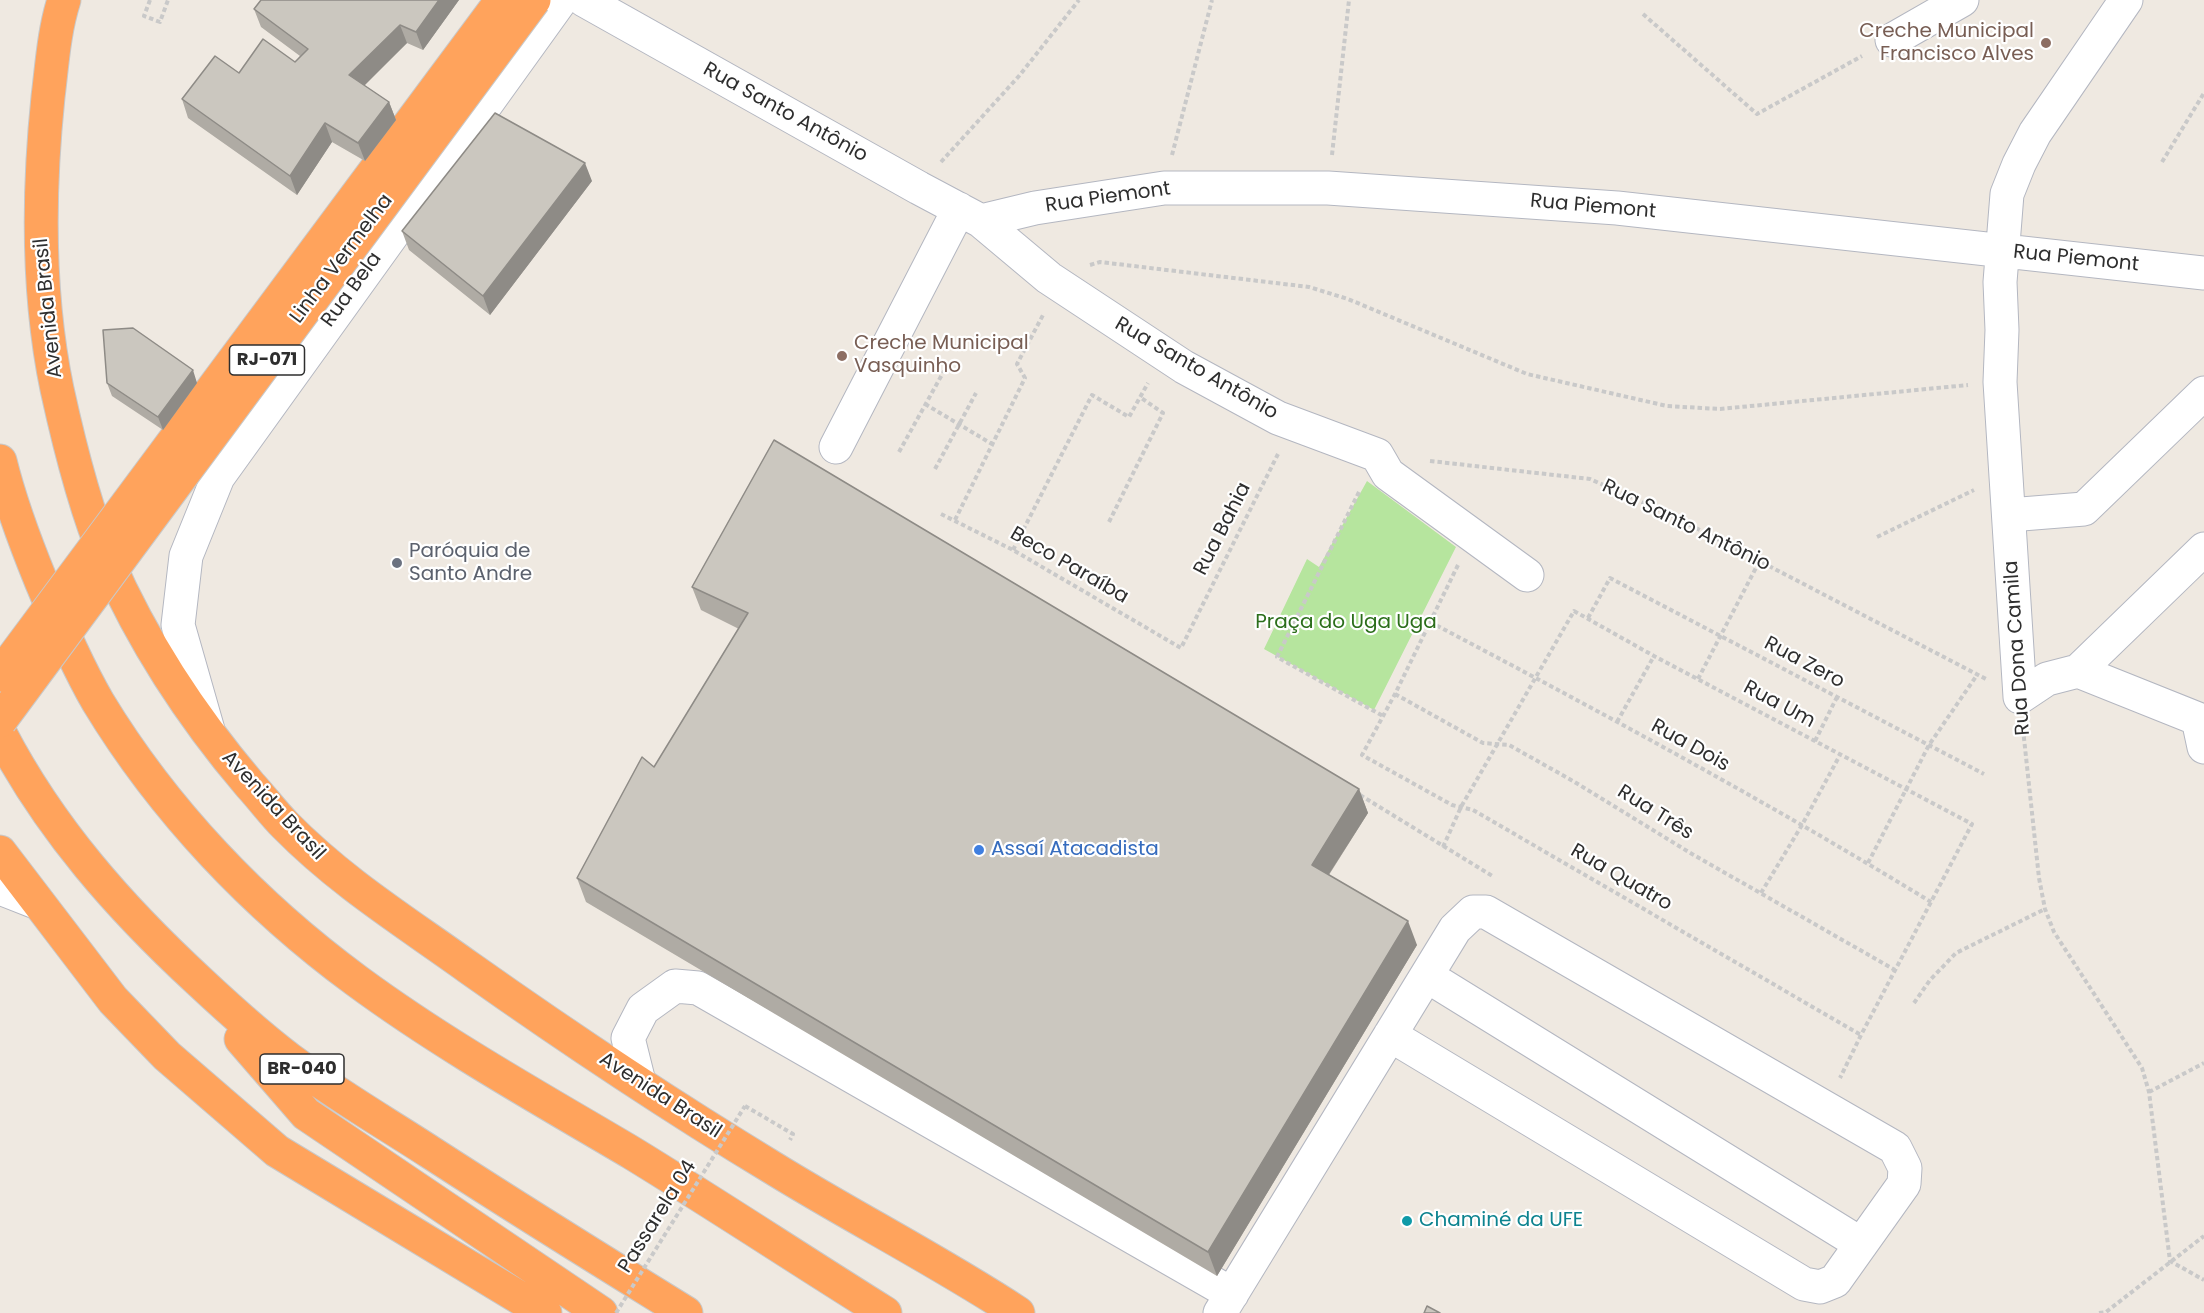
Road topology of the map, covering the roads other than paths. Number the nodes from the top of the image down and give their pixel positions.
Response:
1 (64, 0) edge
2 (502, 0) edge
3 (534, 0) edge
4 (561, 0) edge
5 (584, 0) edge
6 (1962, 0) edge
7 (2126, 0) edge
8 (1892, 40) road end
9 (970, 215) junction
10 (2002, 251) junction
11 (2204, 273) edge
12 (2204, 393) edge
13 (836, 447) dead end
14 (0, 461) edge
15 (2009, 515) junction
16 (2204, 549) edge
17 (1527, 575) dead end
18 (2078, 671) junction
19 (0, 675) edge
20 (0, 721) edge
21 (2202, 726) edge
22 (0, 733) edge
23 (210, 737) junction
24 (0, 852) edge
25 (0, 888) edge
26 (38, 903) junction
27 (148, 934) junction
28 (1427, 976) junction
29 (1390, 1035) junction
30 (639, 1082) junction
31 (1861, 1244) junction
32 (1226, 1303) edge
33 (545, 1313) edge
34 (601, 1313) edge
35 (686, 1313) edge
36 (885, 1313) edge
37 (1018, 1313) edge

1 - 23 highway, Avenida Brasil
2 - 19 highway, Linha Vermelha / RJ-071, bridge
3 - 20 highway, Linha Vermelha / RJ-071, bridge
4 - 23 street, Rua Bela
5 - 9 street, Rua Santo Antônio
6 - 8 street
7 - 10 street, Rua Dona Camila
9 - 10 street, Rua Piemont
9 - 13 street
9 - 17 street, Rua Santo Antônio
10 - 11 street, Rua Piemont
10 - 15 street, Rua Dona Camila
12 - 15 street
14 - 36 highway
15 - 18 street, Rua Dona Camila
16 - 18 street
18 - 21 street
22 - 27 highway, BR-040
23 - 30 highway, Avenida Brasil
24 - 26 highway
25 - 26 street
26 - 33 highway
27 - 34 highway
27 - 35 highway, BR-040
28 - 29 street
28 - 31 street
28 - 31 street
29 - 31 street
29 - 32 street
30 - 32 street
30 - 37 highway, Avenida Brasil

